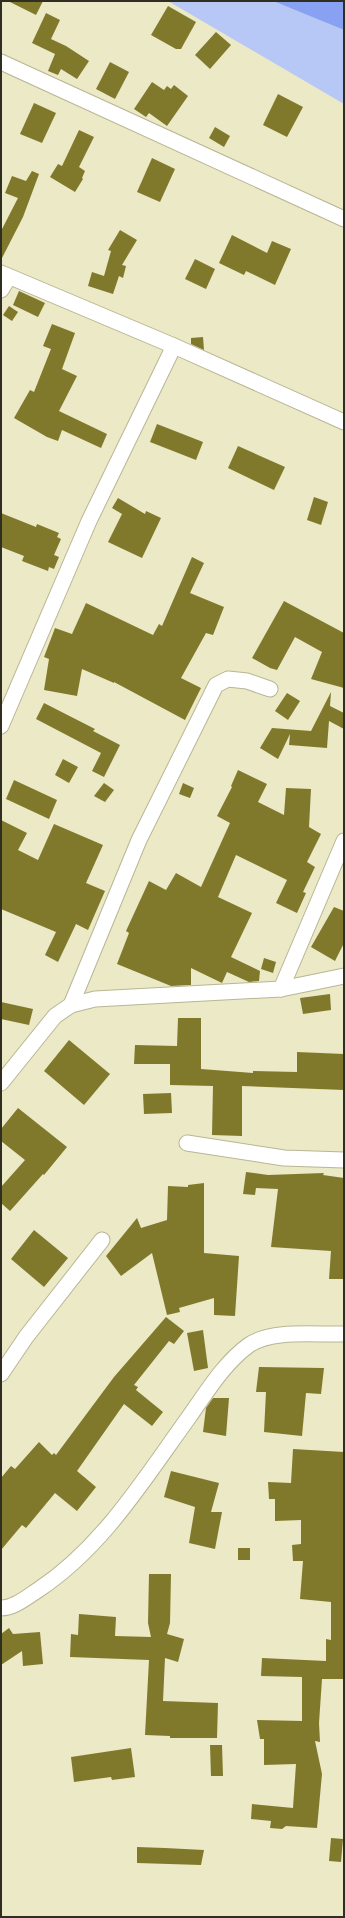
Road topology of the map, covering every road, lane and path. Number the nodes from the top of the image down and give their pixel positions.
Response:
1 (1, 62) edge
2 (344, 219) edge
3 (5, 275) edge
4 (1, 290) edge
5 (174, 346) junction
6 (344, 422) edge
7 (270, 689) dead end
8 (1, 726) edge
9 (344, 841) edge
10 (344, 976) edge
11 (281, 989) junction
12 (71, 1005) junction
13 (1, 1083) edge
14 (187, 1143) dead end
15 (344, 1160) edge
16 (102, 1240) dead end
17 (344, 1334) edge
18 (1, 1374) edge
19 (1, 1608) edge

1 - 2 street
3 - 4 street
3 - 5 street
5 - 6 street
5 - 8 street
7 - 12 street
9 - 11 street
10 - 11 street
11 - 12 street
12 - 13 street
14 - 15 street
16 - 18 street
17 - 19 street

